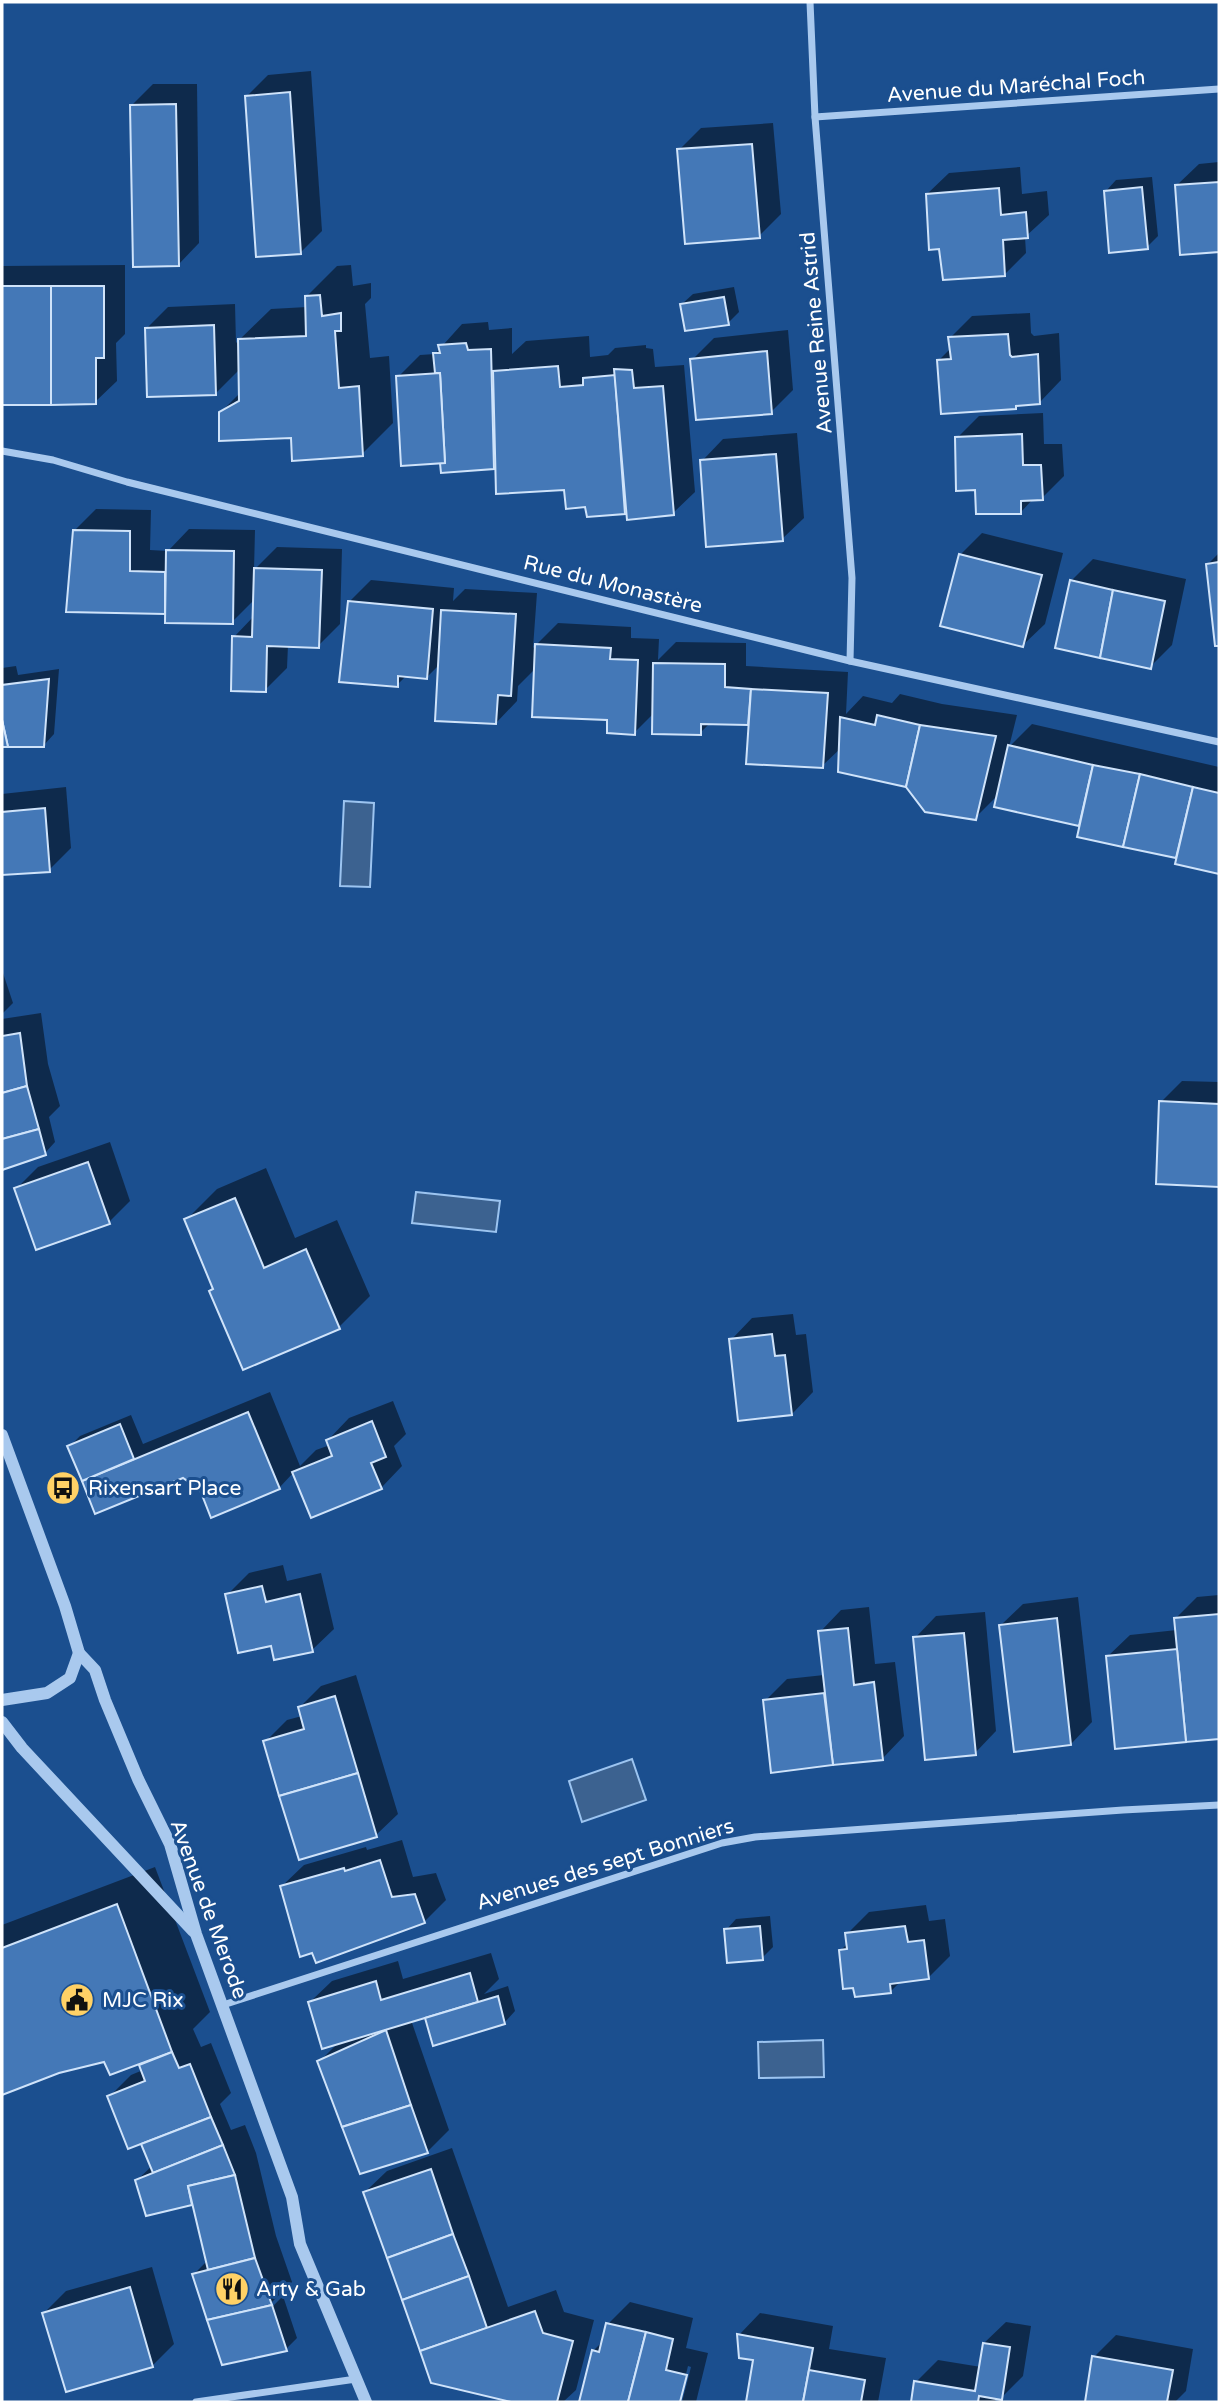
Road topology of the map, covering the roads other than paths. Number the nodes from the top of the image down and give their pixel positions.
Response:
1 (810, 2) edge
2 (1219, 89) edge
3 (816, 117) junction
4 (2, 451) edge
5 (850, 661) junction
6 (1219, 742) edge
7 (2, 1435) edge
8 (79, 1653) junction
9 (2, 1700) edge
10 (2, 1722) edge
11 (1219, 1805) edge
12 (196, 1934) junction
13 (223, 2005) junction
14 (356, 2379) junction
15 (196, 2402) edge
16 (366, 2402) edge

1 - 3 street, Avenue Reine Astrid
2 - 3 street, Avenue du Maréchal Foch
3 - 5 street, Avenue Reine Astrid
4 - 5 street, Rue du Monastère
5 - 6 street, Rue du Monastère
7 - 8 street, Avenue de Merode
8 - 9 street
8 - 12 street, Avenue de Merode
10 - 12 street
11 - 13 street, Avenues des sept Bonniers
12 - 13 street, Avenue de Merode
13 - 14 street, Avenue de Merode
14 - 15 street
14 - 16 street, Avenue de Merode

